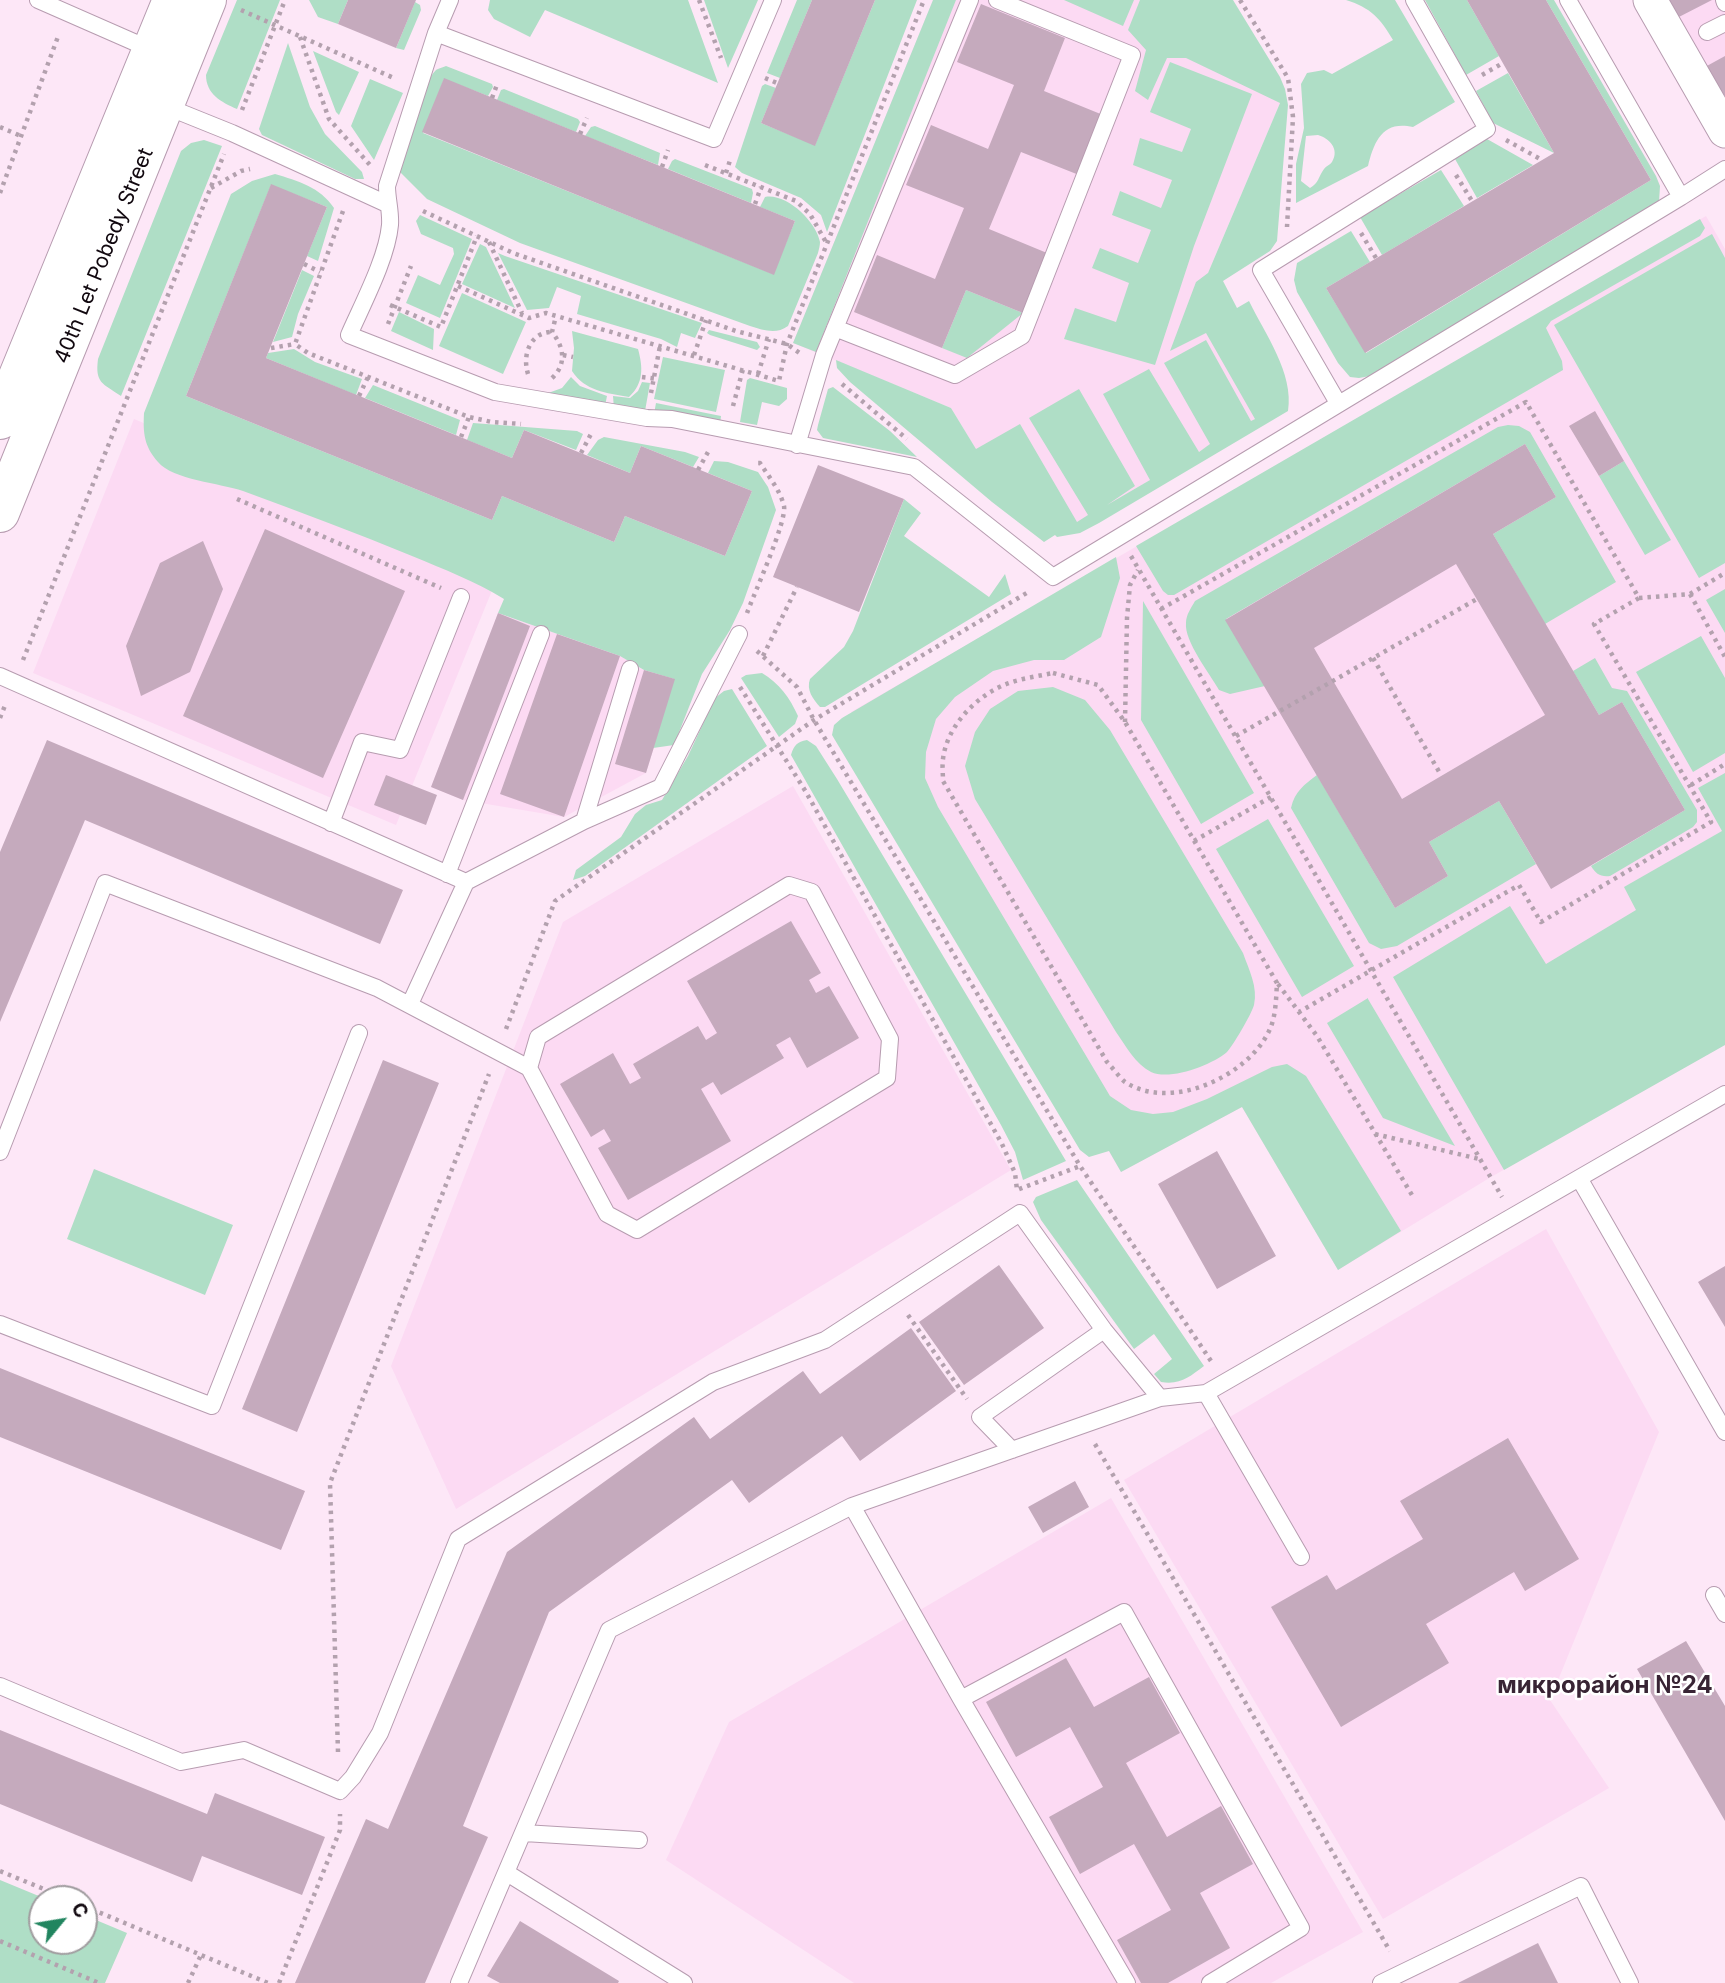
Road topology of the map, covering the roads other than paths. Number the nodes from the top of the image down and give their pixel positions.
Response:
1 (38, 0) edge
2 (172, 0) edge
3 (450, 0) edge
4 (773, 0) edge
5 (970, 0) edge
6 (997, 0) edge
7 (1414, 0) edge
8 (1568, 0) edge
9 (1650, 0) edge
10 (221, 4) edge
11 (1725, 23) edge
12 (1707, 32) dead end
13 (436, 33) junction
14 (167, 57) junction
15 (149, 100) junction
16 (1723, 121) edge
17 (1725, 169) edge
18 (1681, 197) junction
19 (387, 204) junction
20 (835, 328) junction
21 (1338, 403) junction
22 (0, 420) edge
23 (797, 444) junction
24 (0, 513) edge
25 (461, 597) road end
26 (541, 634) dead end
27 (739, 634) road end
28 (630, 669) dead end
29 (7, 679) edge
30 (584, 821) junction
31 (331, 823) junction
32 (447, 874) junction
33 (466, 882) junction
34 (411, 1004) junction
35 (359, 1033) dead end
36 (529, 1068) junction
37 (1725, 1094) edge
38 (0, 1152) edge
39 (1579, 1178) junction
40 (0, 1324) edge
41 (1104, 1330) junction
42 (1206, 1394) junction
43 (1160, 1398) junction
44 (1725, 1432) edge
45 (1012, 1450) junction
46 (852, 1506) junction
47 (1301, 1557) dead end
48 (1714, 1595) dead end
49 (1725, 1614) edge
50 (0, 1686) edge
51 (961, 1699) junction
52 (524, 1833) junction
53 (639, 1840) dead end
54 (507, 1873) junction
55 (459, 1983) edge
56 (684, 1983) edge
57 (1126, 1983) edge
58 (1210, 1983) edge
59 (1381, 1983) edge
60 (1630, 1983) edge

1 - 14 lane
2 - 14 street, 40th Let Pobedy Street
3 - 13 lane
4 - 13 lane
5 - 20 lane
6 - 20 lane
7 - 21 lane
8 - 18 lane
9 - 16 street
10 - 14 street, 40th Let Pobedy Street
11 - 12 lane
13 - 19 lane
14 - 15 street, 40th Let Pobedy Street
15 - 19 lane
15 - 22 street, 40th Let Pobedy Street
15 - 24 street, 40th Let Pobedy Street
17 - 18 lane
18 - 21 lane
19 - 23 lane
20 - 23 lane
21 - 23 lane
25 - 31 lane
26 - 32 lane
27 - 30 lane
28 - 30 lane
29 - 31 lane
30 - 33 lane
31 - 32 lane
32 - 33 lane
33 - 34 lane
34 - 36 lane
34 - 38 lane
35 - 40 lane
36 - 36 lane
37 - 39 lane
39 - 42 lane
39 - 44 lane
41 - 43 lane
41 - 45 lane
41 - 50 lane
42 - 43 lane
42 - 47 lane
43 - 45 lane
45 - 46 lane
46 - 51 lane
46 - 52 lane
48 - 49 lane
51 - 57 lane
51 - 58 lane
52 - 53 lane
52 - 54 lane
54 - 55 lane
54 - 56 lane
59 - 60 lane

